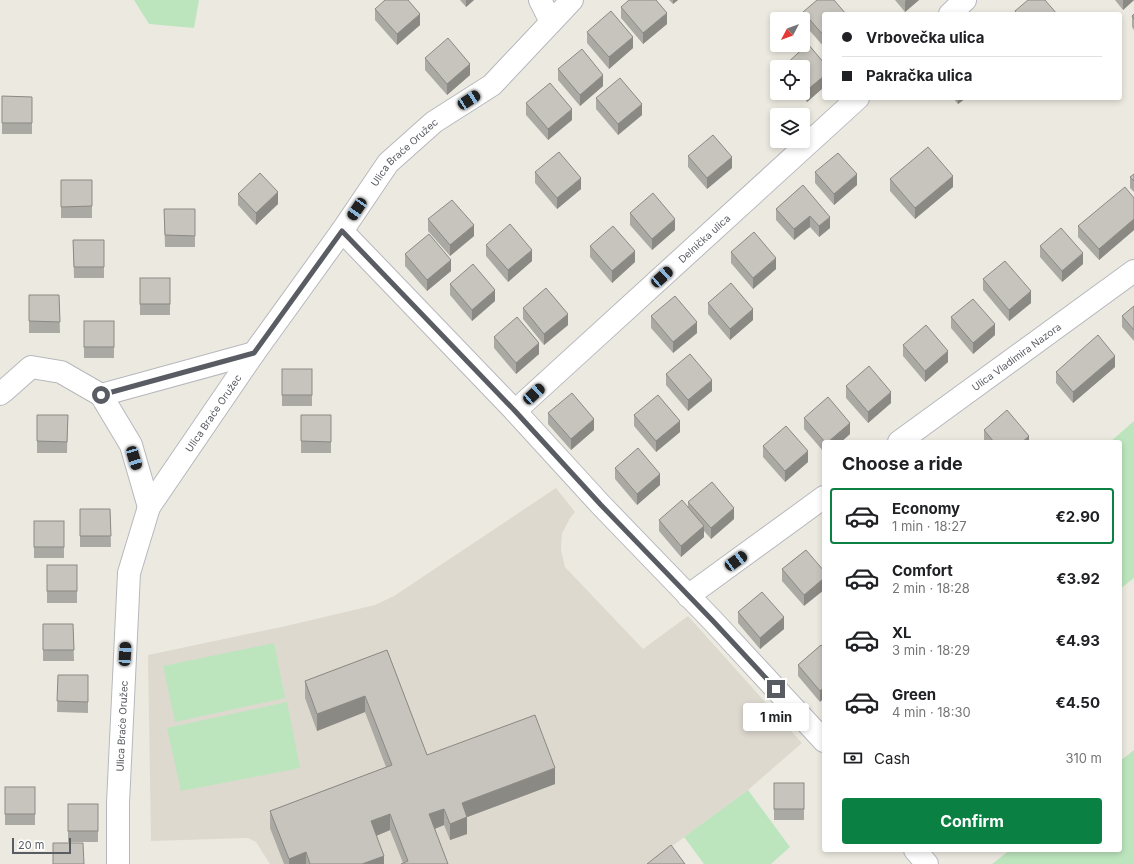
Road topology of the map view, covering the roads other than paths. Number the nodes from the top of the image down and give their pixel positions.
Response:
1 (540, 0) edge
2 (572, 0) edge
3 (965, 0) edge
4 (952, 12) edge
5 (551, 22) junction
6 (856, 100) edge
7 (342, 231) junction
8 (1134, 271) edge
9 (254, 353) junction
10 (0, 394) edge
11 (101, 395) junction
12 (515, 411) junction
13 (902, 440) edge
14 (822, 498) edge
15 (149, 507) junction
16 (688, 596) junction
17 (822, 739) edge
18 (118, 864) edge

1 - 5 street
2 - 5 street, Ulica Braće Oružec
3 - 4 street
5 - 7 street, Ulica Braće Oružec
6 - 12 street, Delnička ulica
7 - 9 street, Ulica Braće Oružec
7 - 12 street
8 - 13 street, Ulica Vladimira Nazora
9 - 11 street
9 - 15 street, Ulica Braće Oružec
10 - 11 street
11 - 15 street
12 - 16 street
14 - 16 street
15 - 18 street, Ulica Braće Oružec
16 - 17 street

